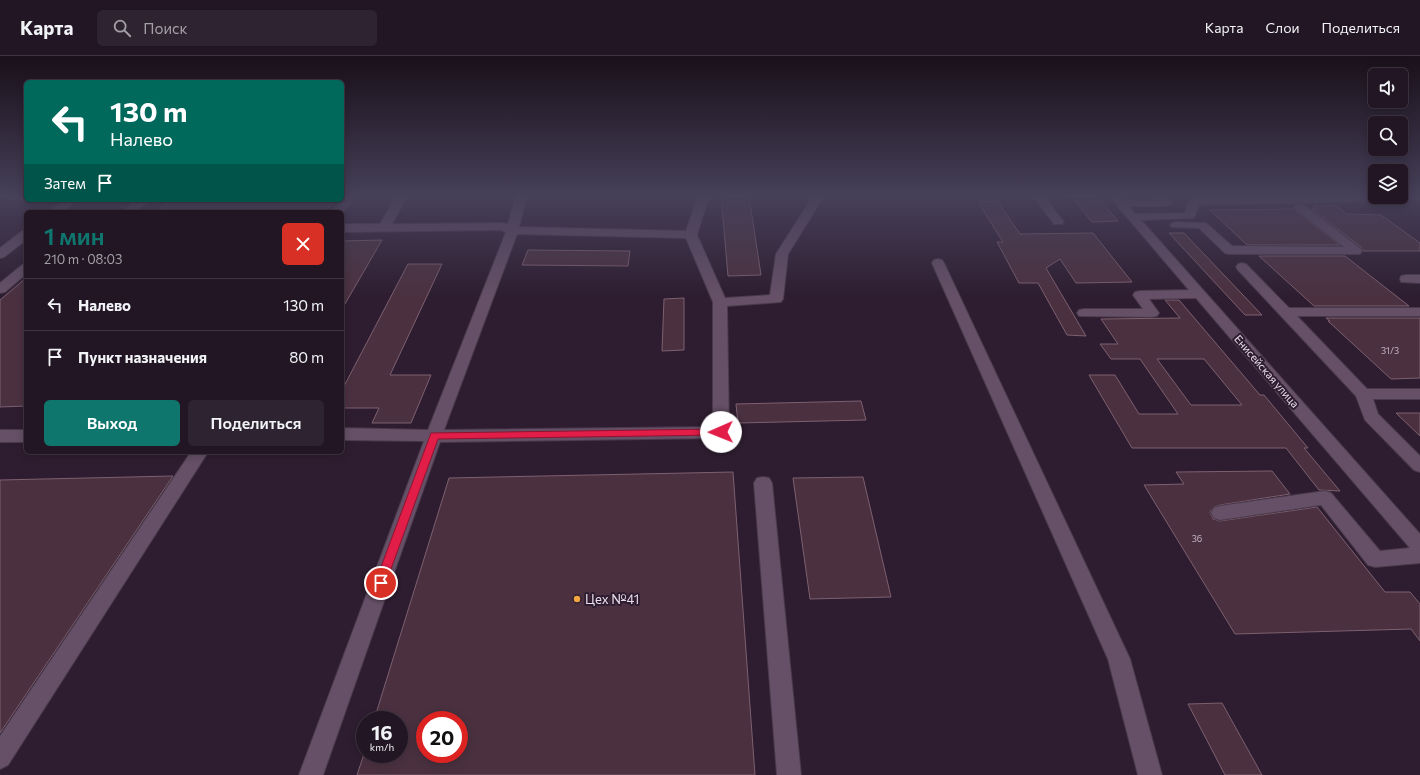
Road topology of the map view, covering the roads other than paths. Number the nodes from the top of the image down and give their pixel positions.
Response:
1 (512, 230) joint
2 (693, 230) edge
3 (798, 230) edge
4 (1143, 230) edge
5 (1207, 230) edge
6 (1329, 230) edge
7 (691, 235) junction
8 (24, 236) edge
9 (0, 254) edge
10 (938, 263) dead end
11 (1242, 267) dead end
12 (24, 270) edge
13 (1406, 279) dead end
14 (1420, 279) edge
15 (0, 289) edge
16 (1200, 294) junction
17 (720, 302) junction
18 (1285, 312) junction
19 (1420, 312) edge
20 (1084, 313) dead end
21 (1363, 394) junction
22 (1420, 394) edge
23 (344, 434) edge
24 (0, 436) edge
25 (24, 436) edge
26 (434, 436) junction
27 (199, 454) edge
28 (1420, 466) edge
29 (763, 483) dead end
30 (1220, 513) dead end
31 (1420, 547) edge
32 (1420, 555) edge
33 (0, 757) edge
34 (311, 775) edge
35 (789, 775) edge
36 (1150, 775) edge

1 - 7 street
1 - 26 street
2 - 7 street
3 - 17 street
4 - 16 street, Енисейская улица
5 - 6 street
7 - 17 street
8 - 9 street
10 - 36 street
11 - 18 street
12 - 15 street
13 - 14 street
16 - 20 street
16 - 31 street, Енисейская улица
17 - 26 street
18 - 19 street
18 - 21 street
21 - 22 street
21 - 28 street
23 - 26 street
24 - 25 street
26 - 34 street
27 - 33 street
29 - 35 street
30 - 32 street

